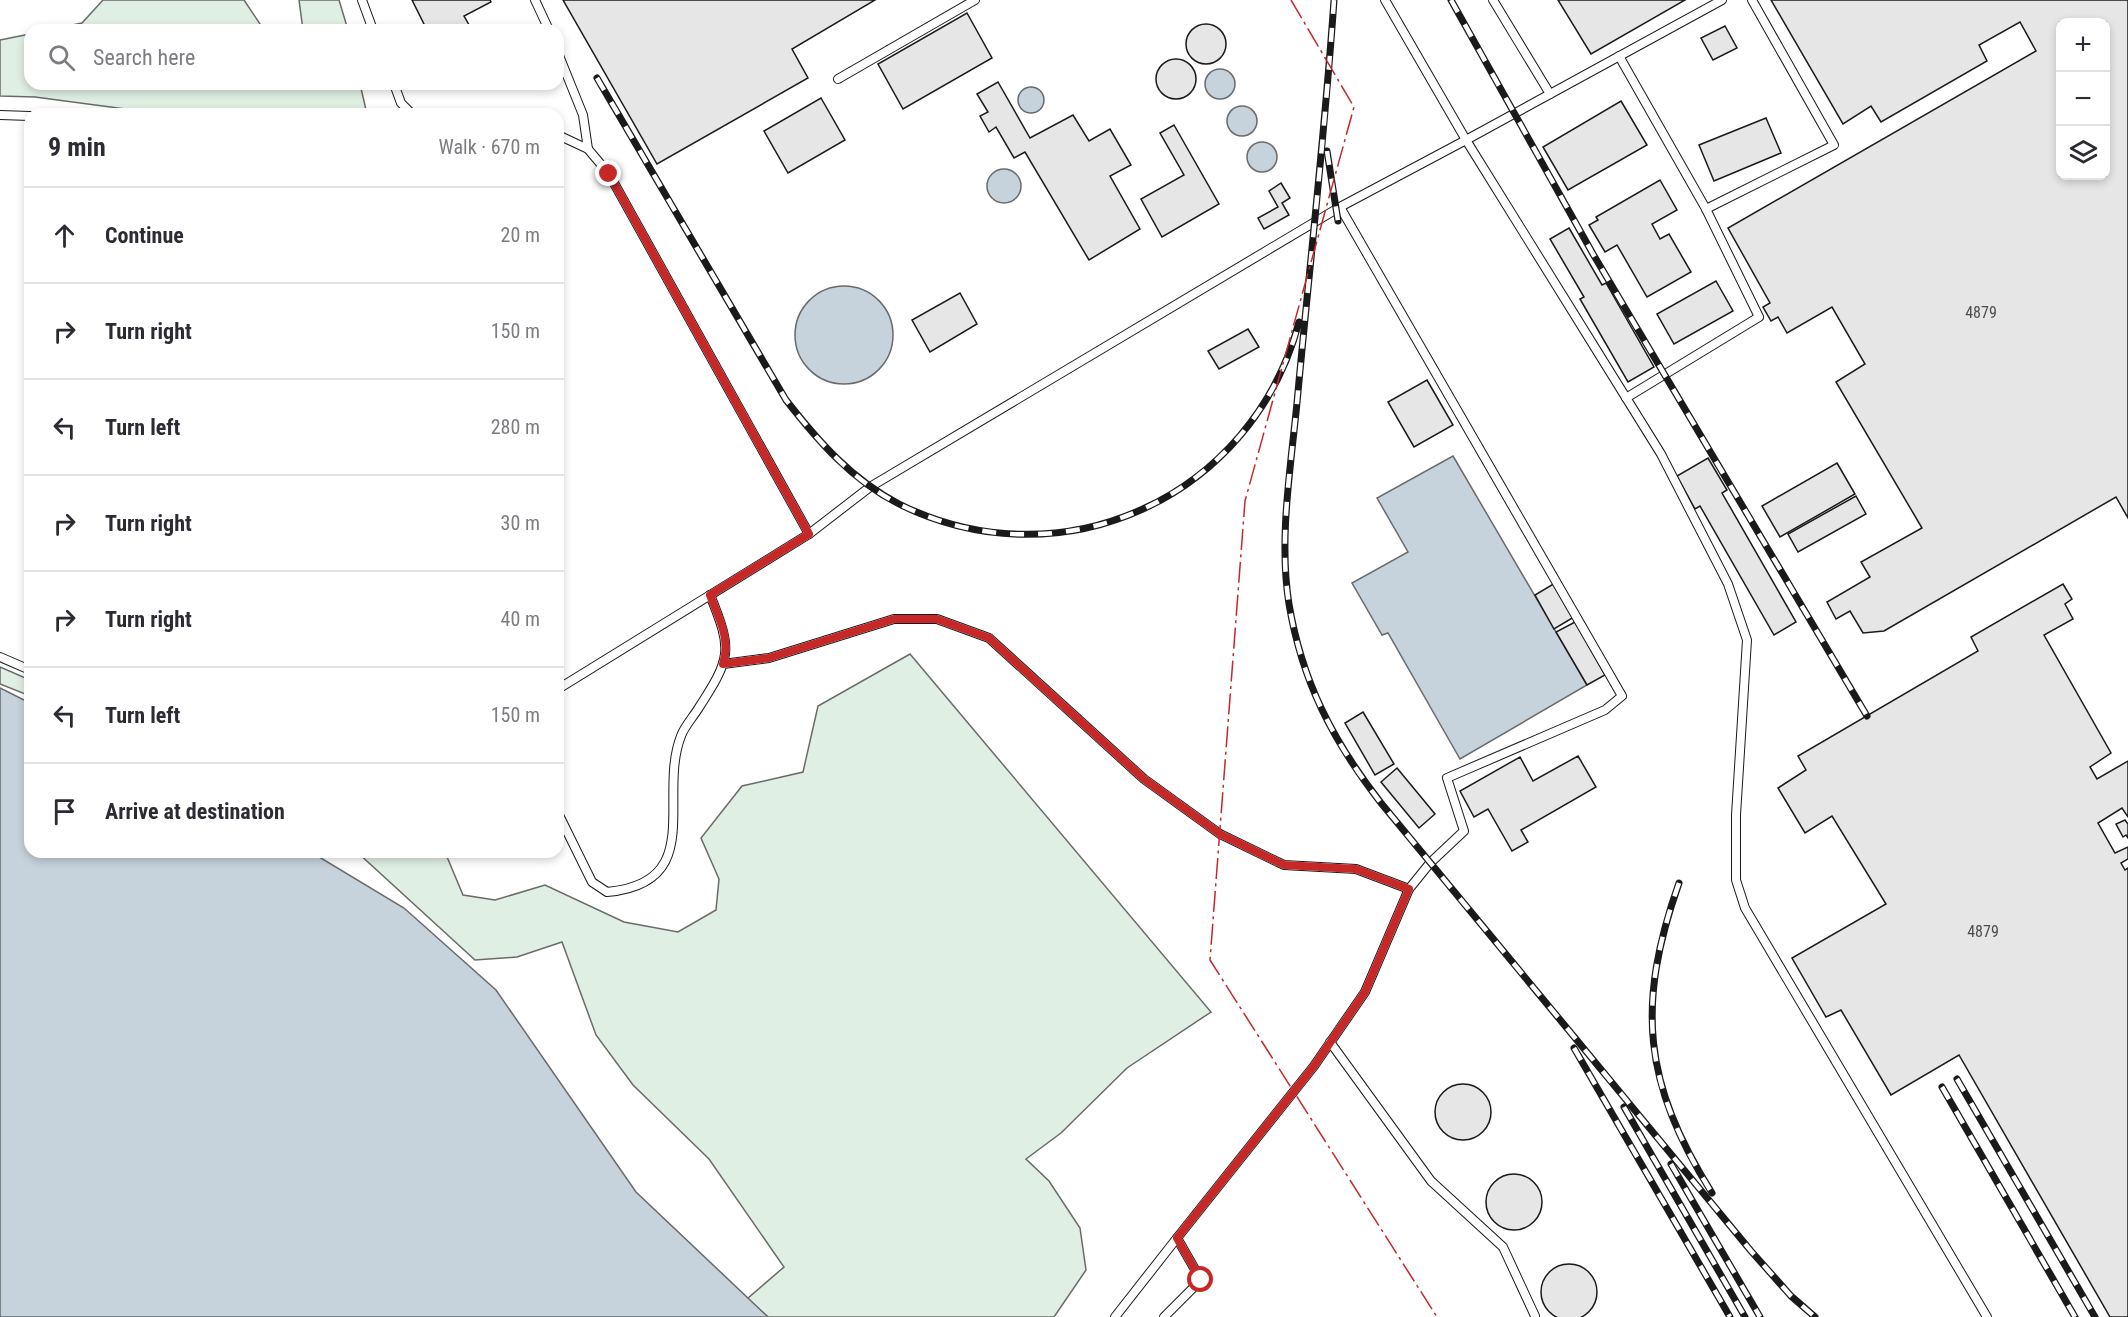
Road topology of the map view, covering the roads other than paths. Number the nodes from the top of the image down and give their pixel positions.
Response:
1 (362, 0) edge
2 (535, 0) edge
3 (975, 0) edge
4 (1385, 0) edge
5 (1493, 0) edge
6 (1722, 0) edge
7 (1752, 0) edge
8 (371, 24) edge
9 (546, 24) edge
10 (1619, 56) junction
11 (564, 67) edge
12 (838, 79) dead end
13 (396, 90) edge
14 (1550, 94) junction
15 (405, 108) edge
16 (0, 114) edge
17 (24, 116) edge
18 (564, 138) edge
19 (1466, 140) junction
20 (588, 149) junction
21 (1340, 207) junction
22 (1706, 209) junction
23 (1626, 398) junction
24 (809, 534) junction
25 (710, 595) junction
26 (0, 657) edge
27 (723, 664) junction
28 (24, 667) edge
29 (564, 685) edge
30 (564, 825) edge
31 (1409, 889) junction
32 (1330, 1042) junction
33 (1177, 1238) junction
34 (1114, 1317) edge
35 (1164, 1317) edge
36 (1535, 1317) edge
37 (1987, 1317) edge

1 - 8 lane
2 - 9 lane
3 - 12 lane
4 - 19 lane
5 - 14 lane
6 - 10 lane
7 - 22 lane
10 - 14 lane
10 - 22 lane
11 - 20 lane
13 - 15 lane
14 - 19 lane
16 - 17 lane
18 - 20 lane
19 - 21 lane
19 - 23 lane
20 - 24 lane
21 - 24 lane
21 - 31 lane
22 - 23 lane
23 - 37 lane
24 - 25 lane
25 - 27 lane
25 - 29 lane
26 - 28 lane
27 - 30 lane
27 - 31 lane
31 - 32 lane
32 - 33 lane
32 - 36 lane
33 - 34 lane
33 - 35 lane

